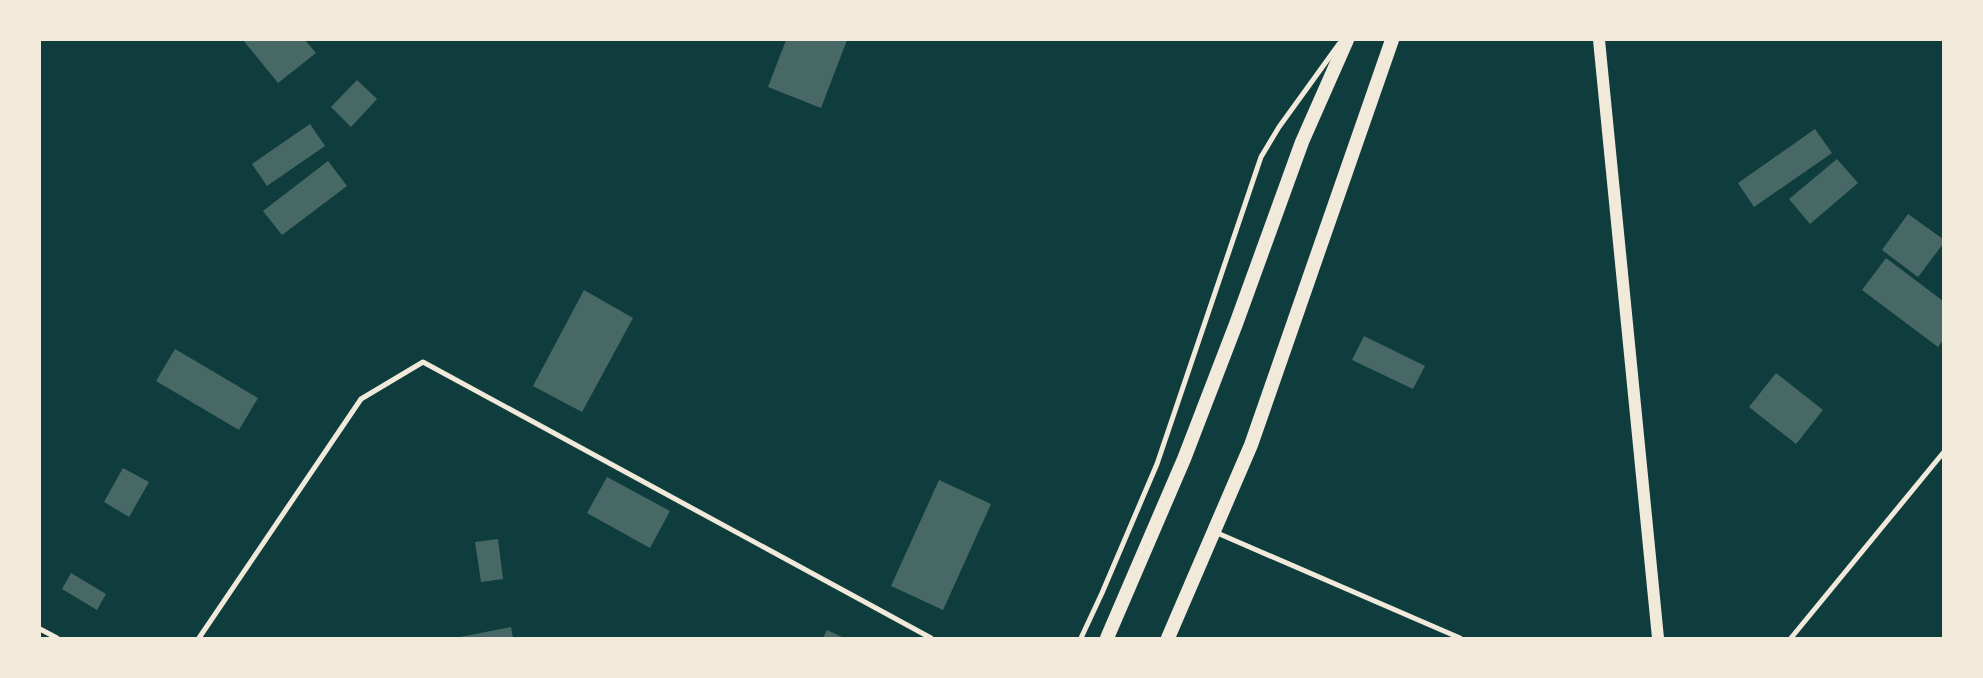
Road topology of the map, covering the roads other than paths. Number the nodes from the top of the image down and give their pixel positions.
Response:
1 (1342, 40) edge
2 (1347, 40) edge
3 (1392, 40) edge
4 (1599, 40) edge
5 (1943, 453) edge
6 (1214, 531) junction
7 (40, 629) edge
8 (58, 638) edge
9 (199, 638) edge
10 (931, 638) edge
11 (1081, 638) edge
12 (1108, 638) edge
13 (1168, 638) edge
14 (1460, 638) edge
15 (1658, 638) edge
16 (1791, 638) edge

1 - 11 street
2 - 12 highway
3 - 6 highway
4 - 15 main road
5 - 16 street
6 - 13 highway
6 - 14 street
7 - 8 street
9 - 10 street

